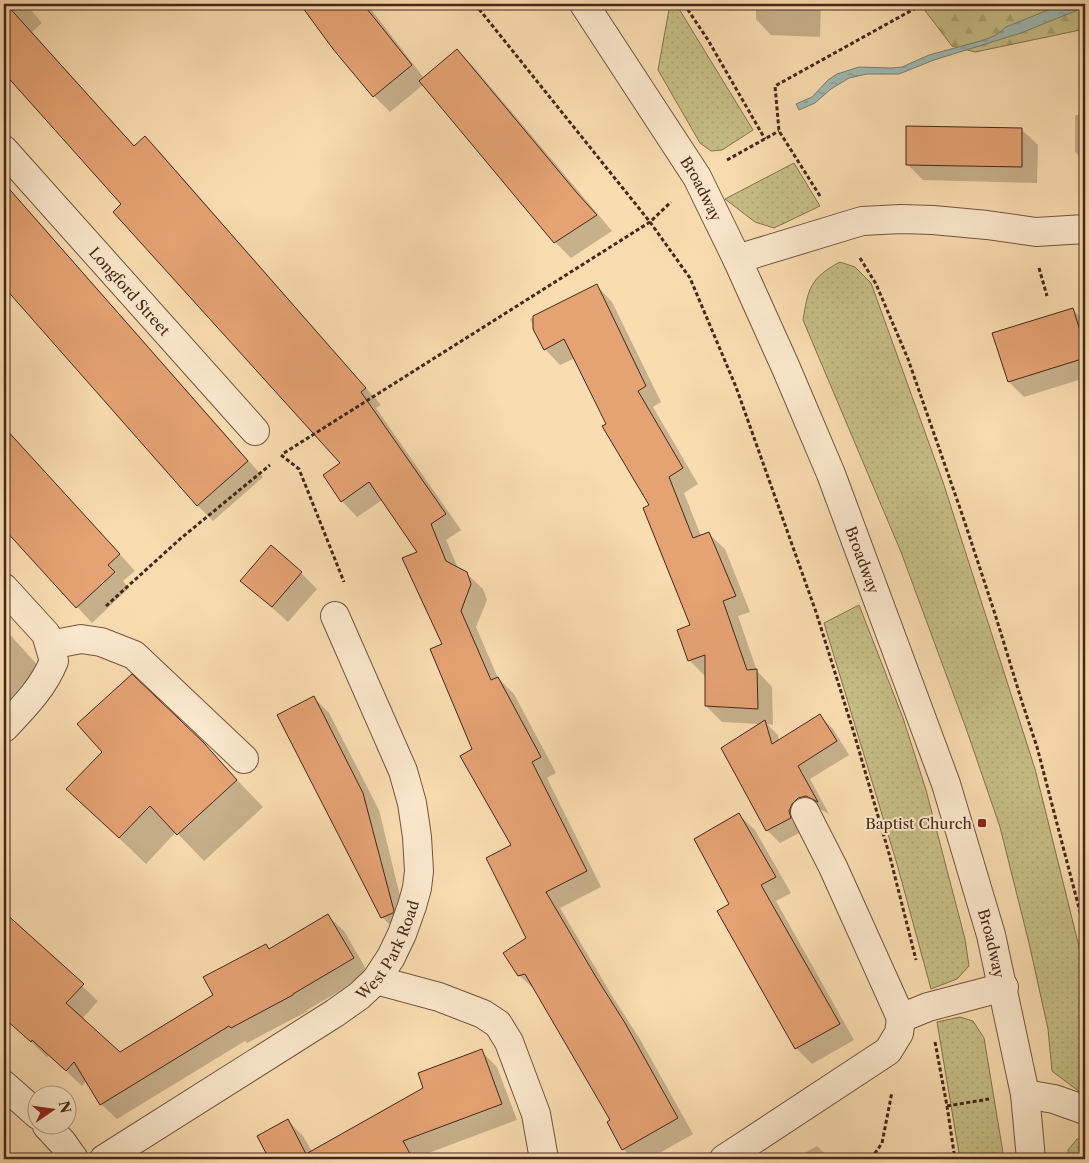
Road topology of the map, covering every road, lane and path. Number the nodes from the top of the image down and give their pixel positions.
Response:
1 (475, 4) edge
2 (584, 4) edge
3 (684, 4) edge
4 (923, 4) edge
5 (779, 131) junction
6 (765, 139) junction
7 (4, 150) edge
8 (697, 177) junction
9 (650, 222) junction
10 (841, 228) junction
11 (1085, 228) edge
12 (737, 259) junction
13 (255, 431) dead end
14 (282, 455) junction
15 (4, 588) edge
16 (100, 612) dead end
17 (335, 616) joint
18 (48, 639) junction
19 (4, 728) edge
20 (244, 759) dead end
21 (805, 812) dead end
22 (1085, 932) edge
23 (376, 980) junction
24 (1004, 988) junction
25 (928, 1007) junction
26 (901, 1018) junction
27 (4, 1085) edge
28 (1025, 1094) junction
29 (28, 1106) edge
30 (947, 1106) junction
31 (1085, 1110) edge
32 (56, 1136) edge
33 (74, 1159) edge
34 (104, 1159) edge
35 (544, 1159) edge
36 (724, 1159) edge
37 (955, 1159) edge
38 (1031, 1159) edge

1 - 9 path
2 - 8 street, Broadway
3 - 6 path
4 - 5 path
5 - 6 path
5 - 10 path
6 - 8 path
7 - 13 street, Longford Street
8 - 9 path
8 - 12 street, Broadway
9 - 14 path
9 - 25 path
10 - 11 street
10 - 12 street
10 - 22 path
12 - 24 street, Broadway
14 - 16 path
14 - 17 path
15 - 18 street
17 - 23 street, West Park Road
18 - 19 street
18 - 20 street
21 - 26 street
23 - 34 street, West Park Road
23 - 35 street
24 - 25 street
24 - 28 street, Broadway
25 - 26 street
25 - 30 path
26 - 36 street
27 - 29 street
28 - 30 path
28 - 31 street
28 - 38 street, Broadway
30 - 37 path
32 - 33 street

